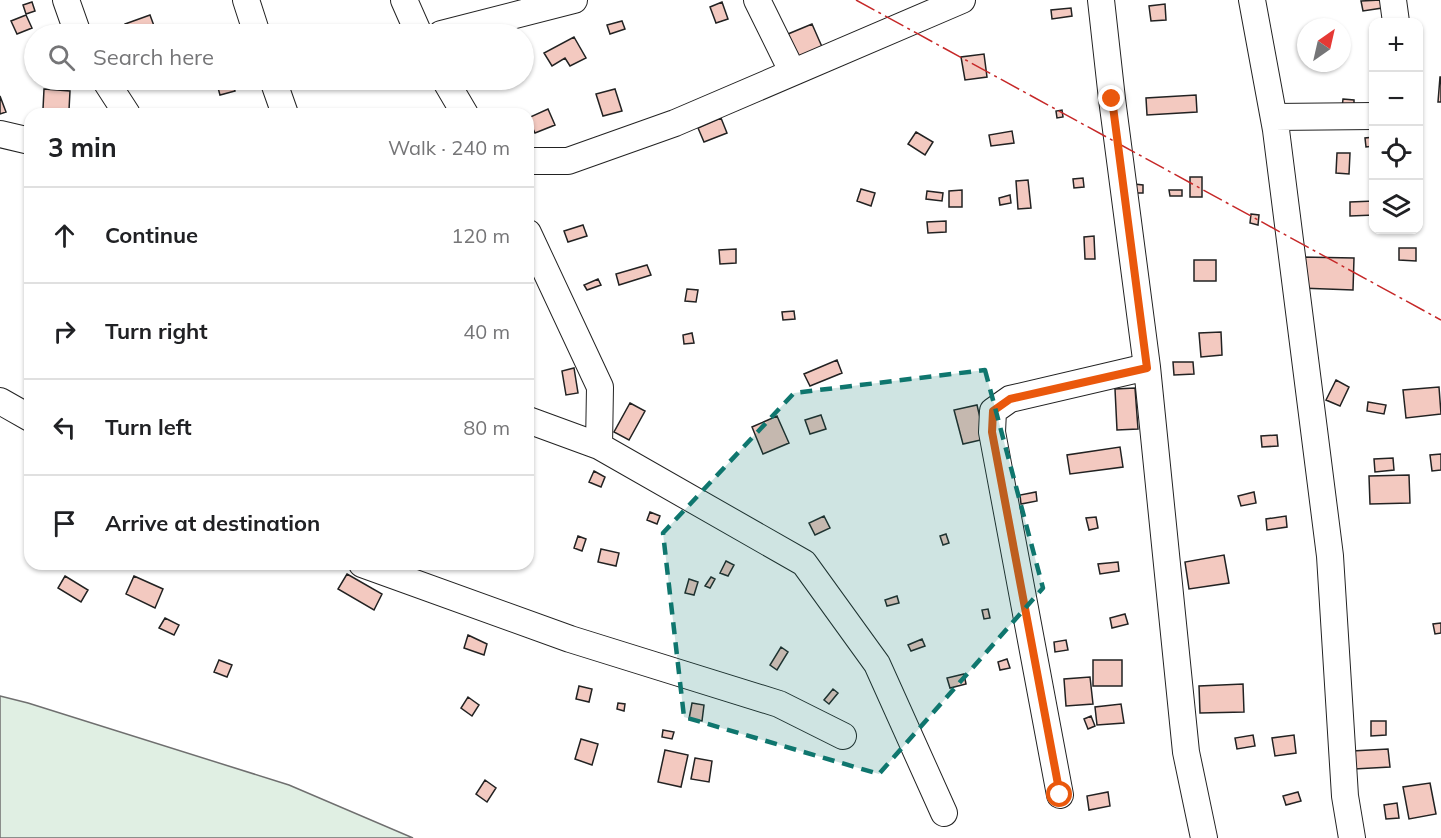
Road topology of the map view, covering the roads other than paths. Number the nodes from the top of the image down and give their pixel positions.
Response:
1 (66, 0) edge
2 (246, 0) edge
3 (404, 0) edge
4 (574, 0) edge
5 (757, 0) edge
6 (962, 0) edge
7 (1101, 0) edge
8 (1252, 0) edge
9 (1393, 0) edge
10 (1395, 18) edge
11 (74, 24) edge
12 (254, 24) edge
13 (415, 24) edge
14 (480, 24) edge
15 (792, 71) junction
16 (111, 90) edge
17 (277, 90) edge
18 (451, 90) edge
19 (122, 108) edge
20 (283, 108) edge
21 (461, 108) edge
22 (1369, 116) edge
23 (1274, 117) junction
24 (0, 134) edge
25 (24, 140) edge
26 (534, 161) edge
27 (534, 246) edge
28 (1147, 368) junction
29 (0, 401) edge
30 (24, 415) edge
31 (534, 422) edge
32 (599, 446) junction
33 (379, 570) edge
34 (843, 736) dead end
35 (1060, 795) dead end
36 (944, 813) dead end
37 (1204, 838) edge
38 (1353, 838) edge

1 - 11 street
2 - 12 street
3 - 13 street
4 - 14 street
5 - 15 street
6 - 15 street
7 - 28 street
8 - 23 street
9 - 10 street
15 - 26 street
16 - 19 street
17 - 20 street
18 - 21 street
22 - 23 street
23 - 38 street
24 - 25 street
27 - 32 street
28 - 35 street
28 - 37 street
29 - 30 street
31 - 32 street
32 - 36 street
33 - 34 street

